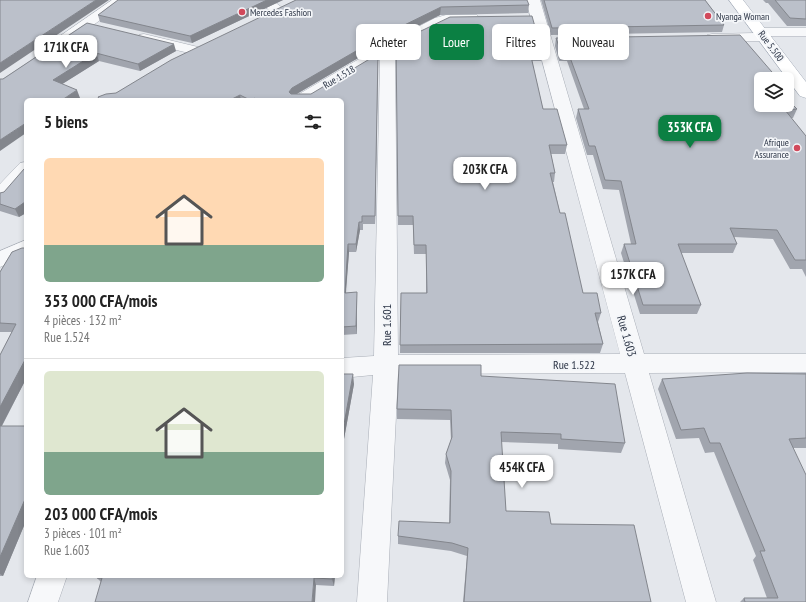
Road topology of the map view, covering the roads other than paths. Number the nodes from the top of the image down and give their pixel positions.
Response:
1 (121, 0) edge
2 (262, 0) edge
3 (736, 0) edge
4 (290, 3) edge
5 (277, 9) junction
6 (531, 12) edge
7 (263, 16) edge
8 (486, 18) edge
9 (85, 24) junction
10 (107, 29) edge
11 (421, 32) edge
12 (806, 32) edge
13 (128, 34) edge
14 (762, 34) junction
15 (702, 38) edge
16 (207, 43) edge
17 (194, 50) junction
18 (42, 55) edge
19 (174, 60) edge
20 (368, 60) edge
21 (388, 60) edge
22 (806, 93) edge
23 (303, 98) edge
24 (24, 169) edge
25 (0, 195) edge
26 (24, 248) edge
27 (0, 260) edge
28 (806, 363) edge
29 (634, 364) junction
30 (386, 365) junction
31 (344, 368) edge
32 (51, 578) edge
33 (43, 602) edge
34 (372, 602) edge
35 (701, 602) edge

1 - 9 street
2 - 5 street
3 - 14 main road, Rue 5.500
4 - 5 street
5 - 7 street
6 - 29 street, Rue 1.603
8 - 11 street, Rue 1.518
9 - 10 street
9 - 18 street
12 - 14 street
13 - 17 street
14 - 15 street
14 - 22 main road, Rue 5.500
16 - 17 street
17 - 19 street
20 - 23 street, Rue 1.518
21 - 30 street, Rue 1.601
24 - 25 street
26 - 27 street
28 - 29 street, Rue 1.522
29 - 30 street, Rue 1.522
29 - 35 street, Rue 1.603
30 - 31 street, Rue 1.522
30 - 34 street, Rue 1.601
32 - 33 street

